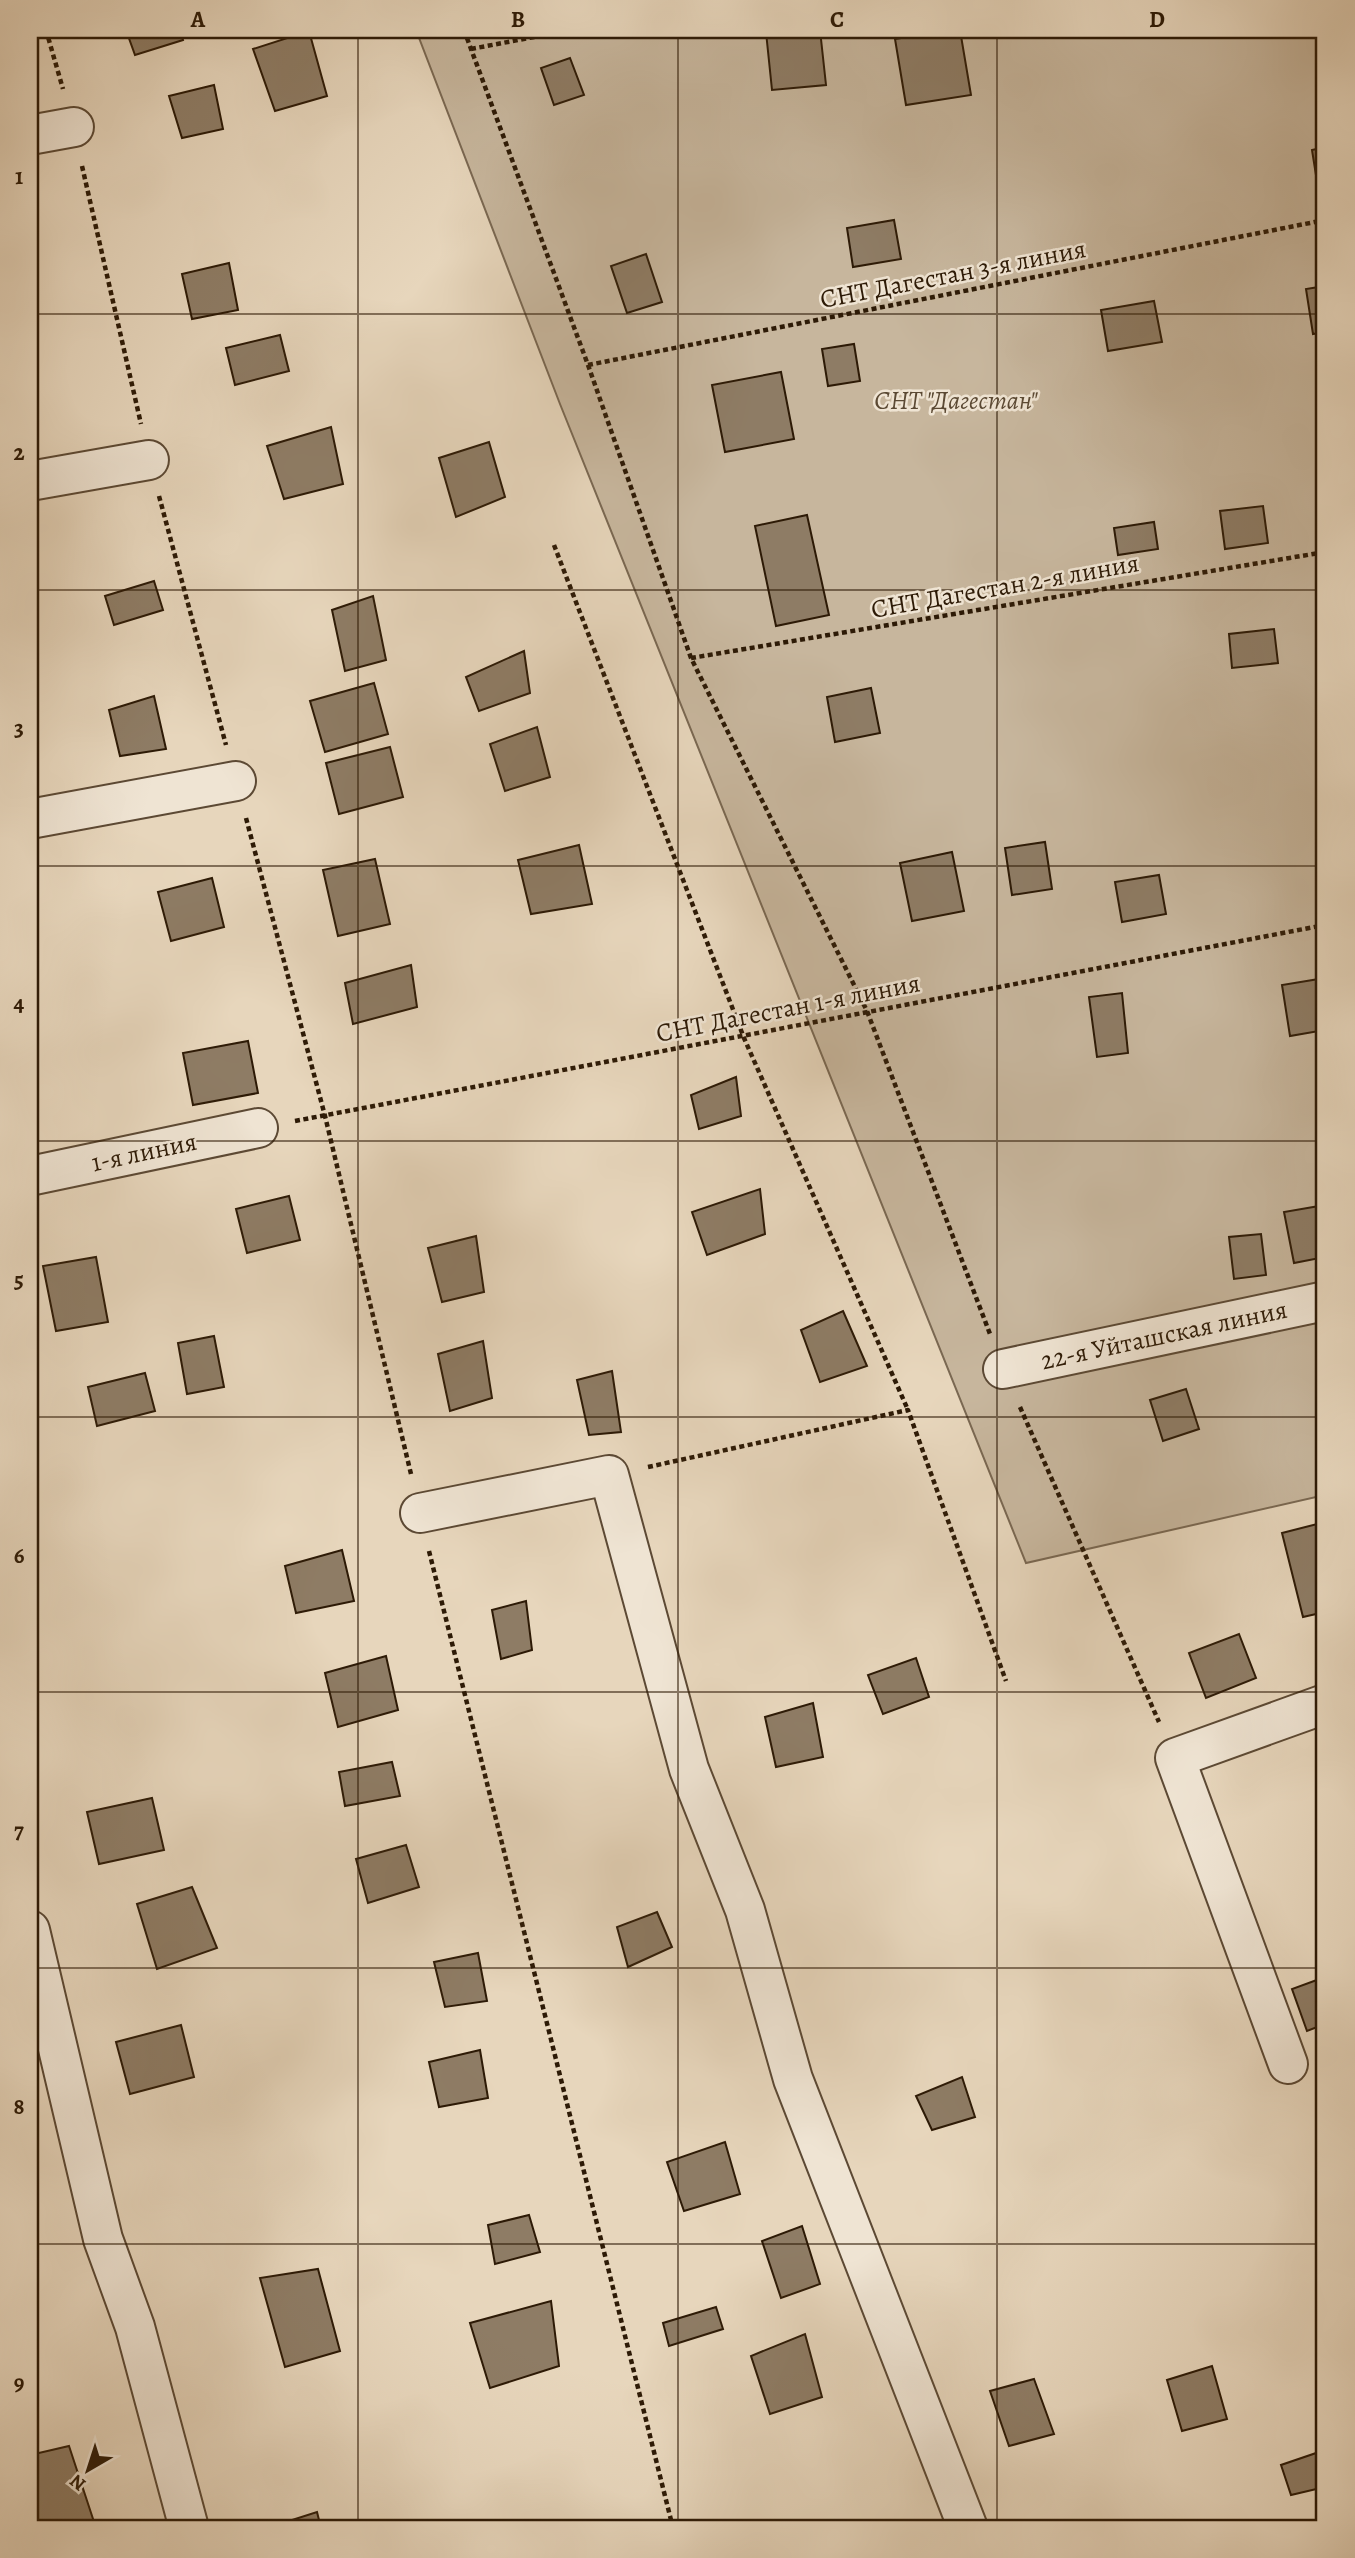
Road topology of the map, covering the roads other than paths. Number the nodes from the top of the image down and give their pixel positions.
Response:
1 (74, 127) road end
2 (30, 135) edge
3 (149, 460) road end
4 (30, 481) edge
5 (236, 780) road end
6 (30, 819) edge
7 (258, 1128) road end
8 (30, 1176) edge
9 (1325, 1301) edge
10 (1003, 1369) road end
11 (420, 1513) road end
12 (1325, 1704) edge
13 (30, 1930) edge
14 (1288, 2064) dead end
15 (189, 2528) edge
16 (968, 2528) edge

1 - 2 street
3 - 4 street
5 - 6 street
7 - 8 street, 1-я линия
9 - 10 street, 22-я Уйташская линия
11 - 16 street
12 - 14 street
13 - 15 street

